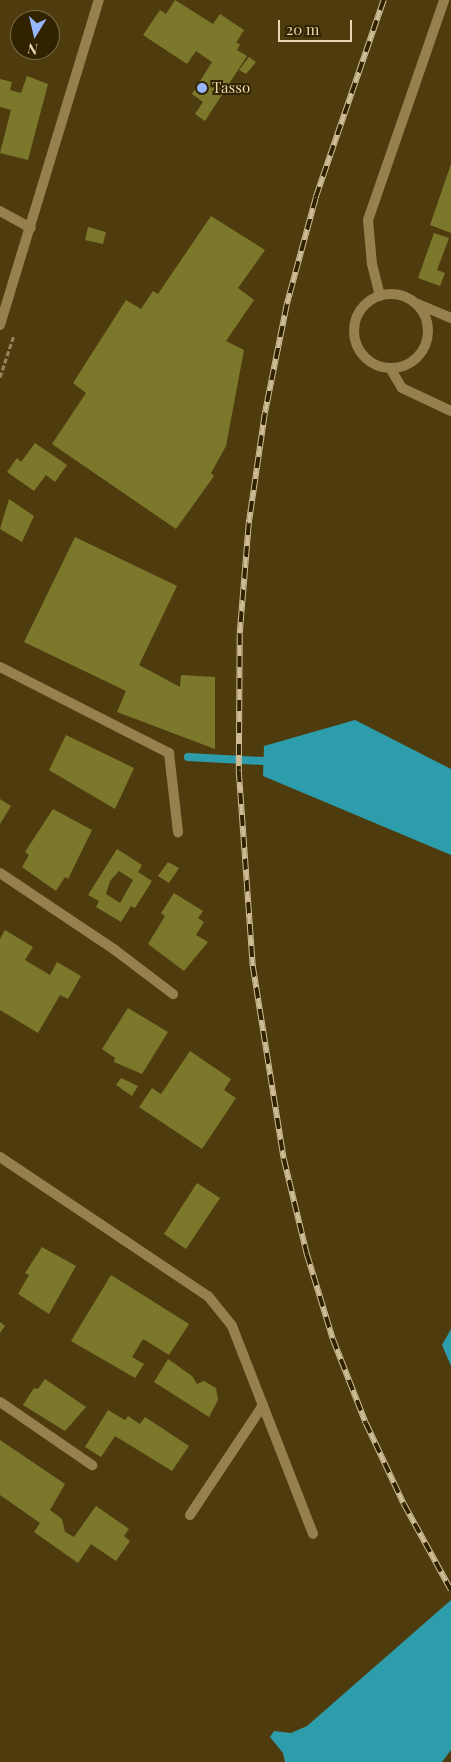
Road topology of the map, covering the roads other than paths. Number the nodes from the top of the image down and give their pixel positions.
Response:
1 (99, 0) edge
2 (444, 0) edge
3 (0, 211) edge
4 (31, 228) junction
5 (380, 296) junction
6 (414, 302) junction
7 (451, 318) edge
8 (0, 325) edge
9 (390, 368) junction
10 (451, 411) edge
11 (0, 667) edge
12 (178, 832) dead end
13 (0, 873) edge
14 (173, 994) dead end
15 (0, 1157) edge
16 (0, 1402) edge
17 (263, 1406) junction
18 (92, 1464) dead end
19 (190, 1515) dead end
20 (313, 1534) dead end

1 - 4 street
2 - 5 street
3 - 4 street
4 - 8 street
5 - 6 street
5 - 9 street
6 - 7 street
6 - 9 street
9 - 10 street
11 - 12 street
13 - 14 street
15 - 17 street
16 - 18 street
17 - 19 street
17 - 20 street

